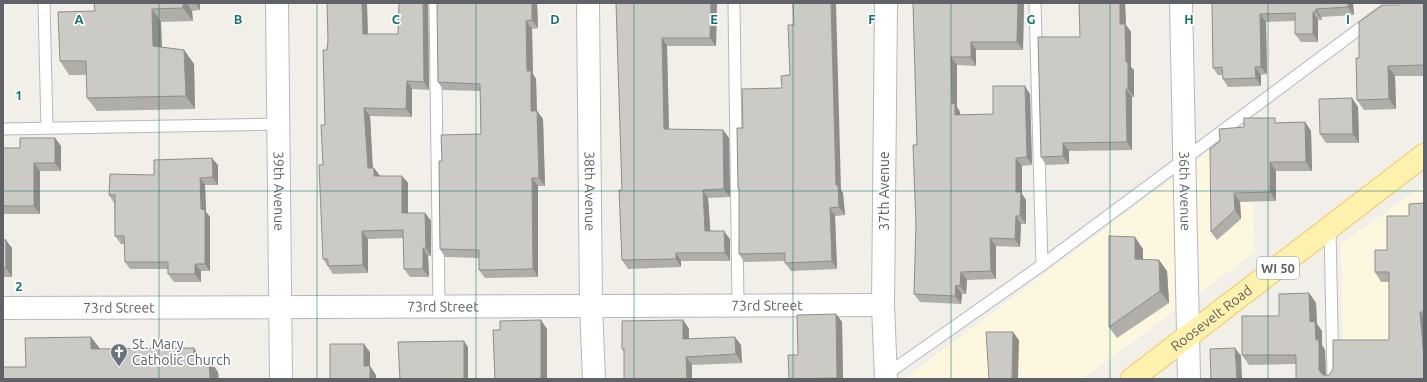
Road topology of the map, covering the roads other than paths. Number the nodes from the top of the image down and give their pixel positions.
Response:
1 (44, 3) edge
2 (277, 3) edge
3 (435, 3) edge
4 (588, 3) edge
5 (734, 3) edge
6 (886, 3) edge
7 (1035, 3) edge
8 (1181, 3) edge
9 (1394, 3) edge
10 (279, 124) junction
11 (47, 128) junction
12 (3, 129) edge
13 (1424, 155) edge
14 (1184, 160) junction
15 (1330, 228) junction
16 (1042, 265) junction
17 (738, 305) junction
18 (883, 305) junction
19 (439, 306) junction
20 (591, 306) junction
21 (280, 307) junction
22 (3, 308) edge
23 (1188, 337) junction
24 (884, 377) edge
25 (281, 379) edge
26 (594, 379) edge
27 (1132, 379) edge
28 (1189, 379) edge
29 (1333, 379) edge

1 - 11 lane
2 - 10 street, 39th Avenue
3 - 19 lane
4 - 20 street, 38th Avenue
5 - 17 lane
6 - 18 street, 37th Avenue
7 - 16 lane
8 - 14 street, 36th Avenue
9 - 14 lane
10 - 11 lane
10 - 21 street, 39th Avenue
11 - 12 lane
13 - 15 main road, Roosevelt Road / WI 50
14 - 16 lane
14 - 23 street, 36th Avenue
15 - 23 main road, Roosevelt Road / WI 50
15 - 29 lane
16 - 24 lane
17 - 18 street, 73rd Street
17 - 20 street, 73rd Street
18 - 24 street, 37th Avenue
19 - 20 street, 73rd Street
19 - 21 street, 73rd Street
20 - 26 street, 38th Avenue
21 - 22 street, 73rd Street
21 - 25 street, 39th Avenue
23 - 27 main road, Roosevelt Road / WI 50
23 - 28 street, 36th Avenue

